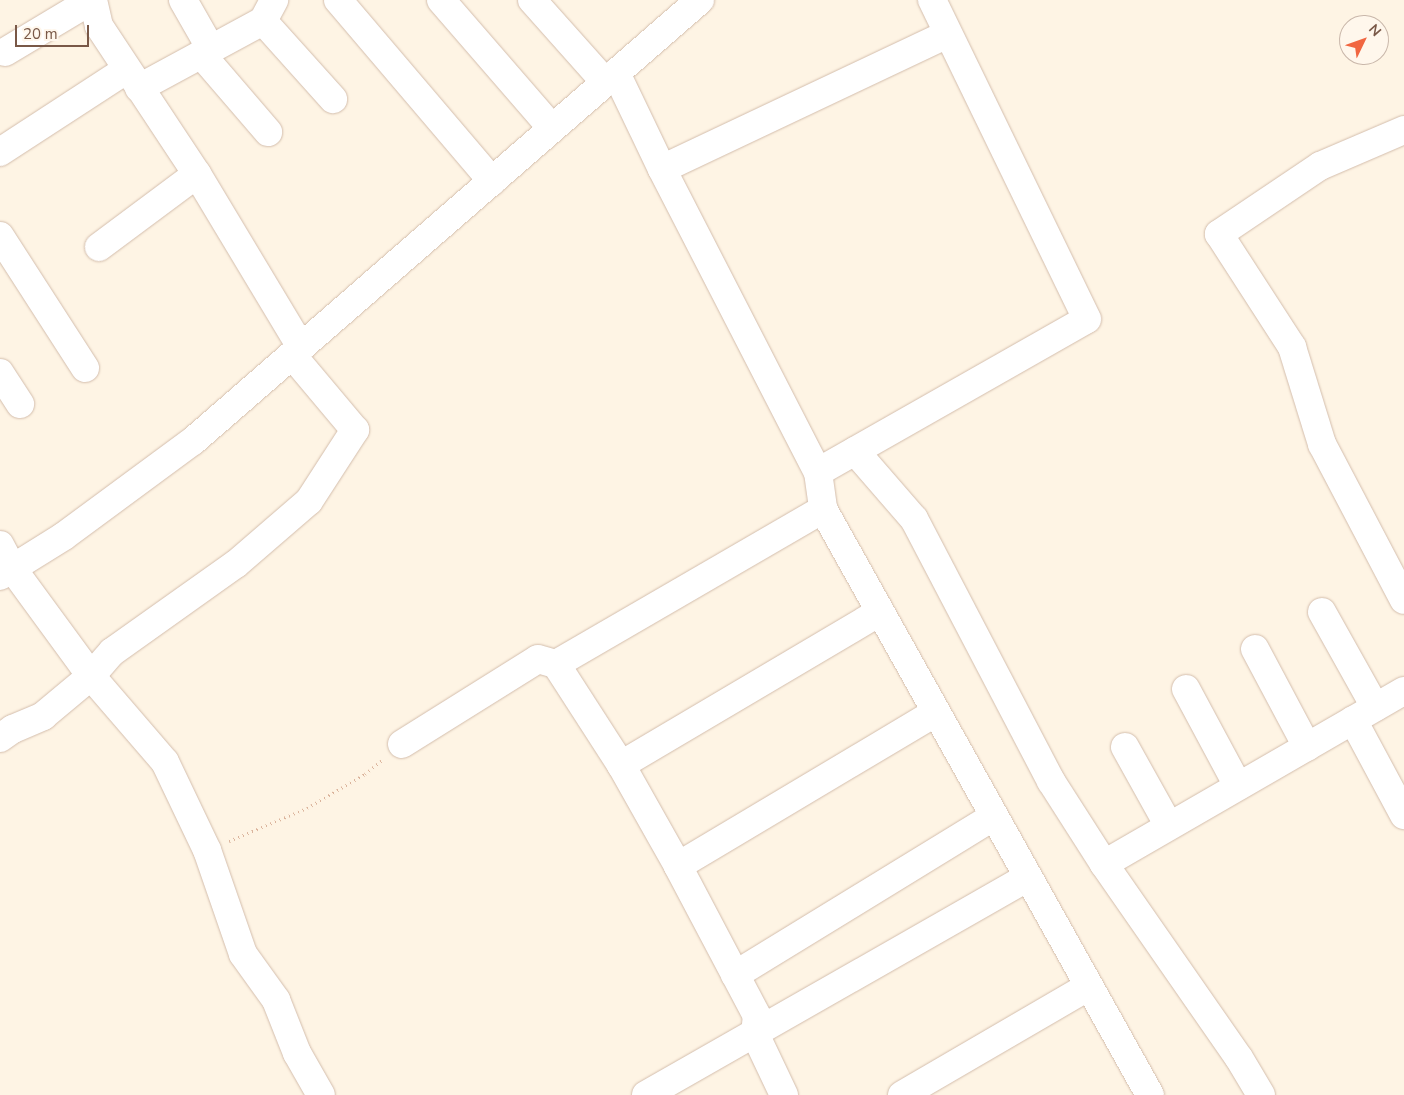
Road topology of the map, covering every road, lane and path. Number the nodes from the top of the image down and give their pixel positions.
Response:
1 (92, 0) edge
2 (183, 0) edge
3 (338, 0) edge
4 (441, 0) edge
5 (532, 0) edge
6 (932, 0) edge
7 (695, 1) edge
8 (268, 10) edge
9 (947, 34) junction
10 (5, 52) dead end
11 (206, 52) junction
12 (611, 78) junction
13 (133, 79) junction
14 (333, 99) dead end
15 (552, 128) junction
16 (1404, 130) edge
17 (268, 132) dead end
18 (0, 152) edge
19 (662, 169) junction
20 (197, 174) junction
21 (492, 181) junction
22 (0, 236) edge
23 (99, 246) dead end
24 (297, 351) junction
25 (85, 368) dead end
26 (0, 373) edge
27 (20, 404) dead end
28 (855, 451) junction
29 (818, 472) junction
30 (823, 509) junction
31 (4, 563) edge
32 (1404, 600) edge
33 (880, 612) junction
34 (1322, 612) dead end
35 (1255, 649) dead end
36 (556, 664) junction
37 (91, 676) junction
38 (1186, 689) dead end
39 (1404, 691) edge
40 (936, 712) junction
41 (1364, 714) junction
42 (0, 738) edge
43 (402, 744) joint
44 (1125, 747) dead end
45 (1307, 747) junction
46 (621, 765) junction
47 (1238, 786) junction
48 (1402, 806) edge
49 (994, 816) junction
50 (1169, 826) junction
51 (207, 850) junction
52 (1104, 864) junction
53 (678, 866) junction
54 (1028, 877) junction
55 (735, 975) junction
56 (1089, 986) junction
57 (755, 1034) junction
58 (320, 1095) edge
59 (646, 1095) edge
60 (784, 1095) edge
61 (902, 1095) edge
62 (1150, 1095) edge
63 (1261, 1095) edge

1 - 10 street
1 - 13 street
2 - 11 street
3 - 21 street
4 - 15 street
5 - 12 street
6 - 9 street
7 - 12 street
8 - 11 street
8 - 14 street
9 - 19 street
9 - 28 street
11 - 13 street
11 - 17 street
12 - 15 street
12 - 19 street
13 - 18 street
13 - 20 street
15 - 21 street
16 - 32 street
19 - 29 street
20 - 23 street
20 - 24 street
21 - 24 street
22 - 25 street
24 - 31 street
24 - 37 street
26 - 27 street
28 - 29 street
28 - 52 street
29 - 30 street
30 - 33 street
30 - 36 street
31 - 37 street
33 - 40 street
33 - 46 street
34 - 41 street
35 - 45 street
36 - 43 street
36 - 46 street
37 - 42 street
37 - 51 street
38 - 47 street
39 - 41 street
40 - 49 street
40 - 53 street
41 - 45 street
41 - 48 street
43 - 51 path
44 - 50 street
45 - 47 street
46 - 53 street
47 - 50 street
49 - 54 street
49 - 55 street
50 - 52 street
51 - 58 street
52 - 63 street
53 - 55 street
54 - 56 street
54 - 57 street
55 - 57 street
56 - 61 street
56 - 62 street
57 - 59 street
57 - 60 street

